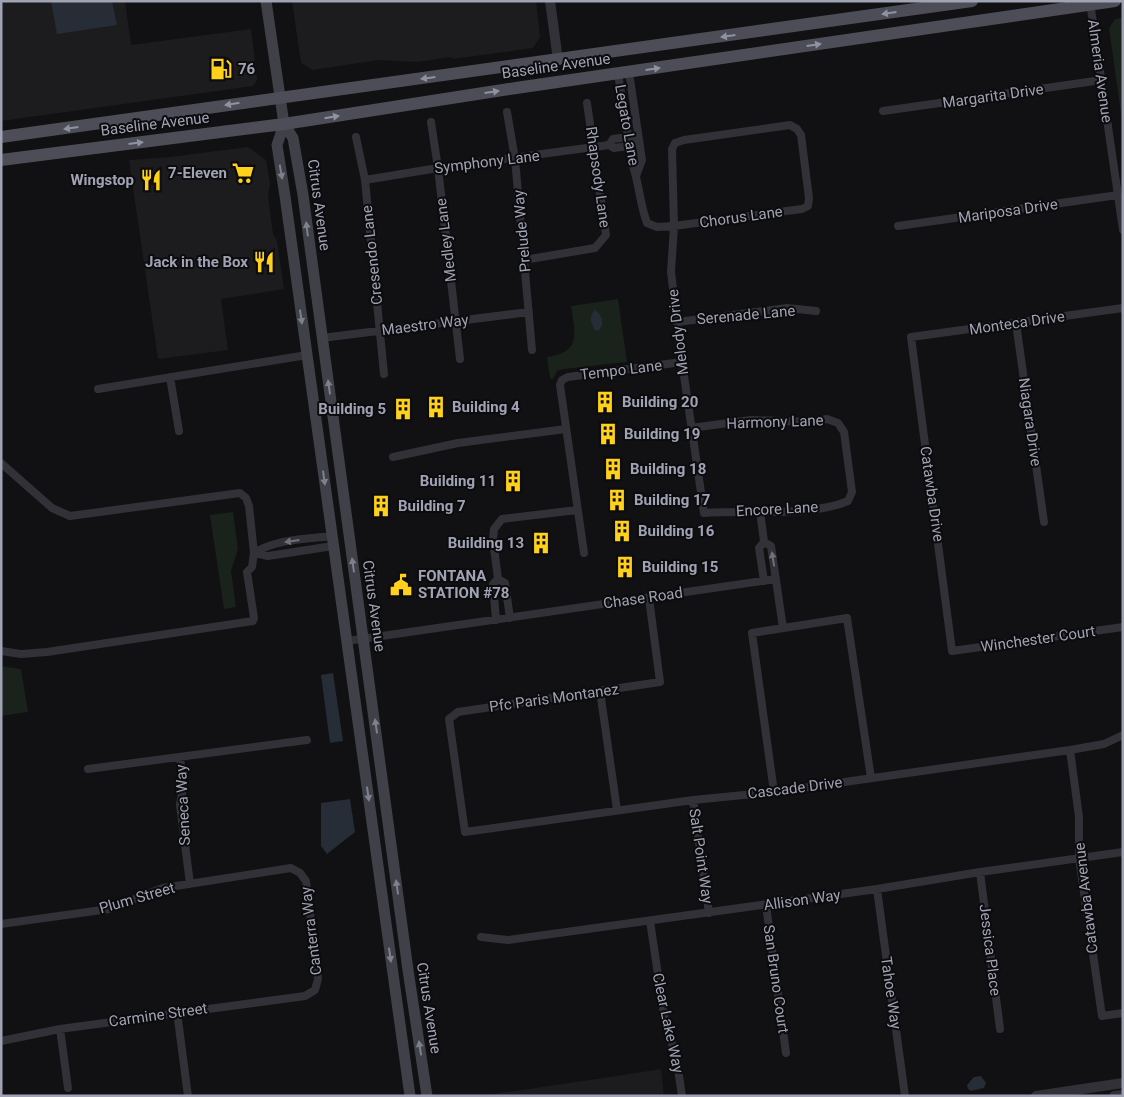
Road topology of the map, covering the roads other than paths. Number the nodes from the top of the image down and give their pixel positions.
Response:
1 (266, 1) edge
2 (550, 1) edge
3 (972, 1) edge
4 (1115, 1) edge
5 (1090, 3) edge
6 (558, 60) junction
7 (623, 73) junction
8 (1102, 80) junction
9 (280, 97) junction
10 (587, 103) dead end
11 (883, 111) dead end
12 (507, 112) dead end
13 (431, 122) dead end
14 (284, 124) junction
15 (1, 137) edge
16 (356, 137) dead end
17 (628, 137) junction
18 (639, 140) junction
19 (610, 145) junction
20 (629, 146) junction
21 (594, 148) junction
22 (515, 159) junction
23 (1, 160) edge
24 (438, 168) junction
25 (636, 176) junction
26 (365, 180) junction
27 (1118, 195) junction
28 (808, 206) joint
29 (674, 226) junction
30 (898, 226) dead end
31 (657, 227) joint
32 (1123, 230) edge
33 (524, 260) junction
34 (1123, 308) edge
35 (529, 312) junction
36 (816, 312) dead end
37 (456, 322) junction
38 (677, 322) junction
39 (1016, 323) junction
40 (380, 331) junction
41 (911, 337) joint
42 (322, 338) junction
43 (532, 350) dead end
44 (306, 355) junction
45 (460, 359) dead end
46 (682, 362) junction
47 (384, 374) dead end
48 (170, 377) junction
49 (98, 389) dead end
50 (691, 428) junction
51 (566, 429) junction
52 (179, 431) dead end
53 (393, 456) dead end
54 (1, 463) edge
55 (848, 501) joint
56 (577, 510) junction
57 (760, 511) junction
58 (704, 513) joint
59 (1044, 522) dead end
60 (332, 541) junction
61 (764, 542) junction
62 (254, 553) junction
63 (584, 553) dead end
64 (497, 576) junction
65 (776, 579) junction
66 (764, 581) junction
67 (649, 598) junction
68 (510, 618) junction
69 (496, 620) junction
70 (1123, 627) edge
71 (783, 628) junction
72 (364, 639) junction
73 (347, 641) junction
74 (1, 651) edge
75 (952, 651) joint
76 (600, 691) junction
77 (1123, 736) edge
78 (307, 740) dead end
79 (1070, 750) junction
80 (180, 756) junction
81 (88, 770) dead end
82 (871, 778) junction
83 (774, 792) junction
84 (693, 800) junction
85 (617, 810) junction
86 (465, 832) joint
87 (1123, 852) edge
88 (1079, 858) junction
89 (980, 872) junction
90 (300, 873) joint
91 (190, 884) junction
92 (877, 889) junction
93 (766, 905) junction
94 (709, 913) junction
95 (650, 921) junction
96 (1, 924) edge
97 (481, 937) dead end
98 (315, 990) joint
99 (177, 1012) junction
100 (1123, 1013) edge
101 (60, 1028) junction
102 (1000, 1028) dead end
103 (1, 1041) edge
104 (786, 1053) dead end
105 (1123, 1084) edge
106 (68, 1088) dead end
107 (1123, 1094) edge
108 (188, 1096) edge
109 (410, 1096) edge
110 (427, 1096) edge
111 (682, 1096) edge
112 (905, 1096) edge
113 (1036, 1096) edge
114 (1114, 1096) edge

1 - 9 main road, Citrus Avenue
2 - 6 street
3 -> 6 main road, Baseline Avenue
4 - 5 main road, Baseline Avenue
7 -> 5 main road, Baseline Avenue
5 - 8 street, Almeria Avenue
6 -> 9 main road, Baseline Avenue
14 -> 7 main road, Baseline Avenue
7 - 17 street, Legato Lane
7 - 18 street, Legato Lane
8 - 11 street, Margarita Drive
8 - 27 street, Almeria Avenue
9 - 14 main road, Citrus Avenue
9 -> 15 main road, Baseline Avenue
10 - 21 street, Rhapsody Lane
12 - 22 street, Prelude Way
13 - 24 street, Medley Lane
23 -> 14 main road, Baseline Avenue
42 -> 14 main road, Citrus Avenue
14 -> 44 main road, Citrus Avenue
16 - 26 street, Cresendo Lane
17 - 18 street
17 - 19 street, Symphony Lane
17 - 20 street, Legato Lane
18 - 20 street
18 - 25 street, Legato Lane
19 - 20 street, Symphony Lane
19 - 21 street, Symphony Lane
20 - 25 street, Legato Lane
21 - 22 street, Symphony Lane
21 - 33 street, Rhapsody Lane
22 - 24 street, Symphony Lane
22 - 33 street, Prelude Way
24 - 26 street, Symphony Lane
24 - 37 street, Medley Lane
25 - 31 street, Legato Lane
26 - 40 street, Cresendo Lane
27 - 30 street, Mariposa Drive
27 - 32 street, Almeria Avenue
28 - 29 street, Chorus Lane
28 - 29 street, Melody Drive
29 - 31 street, Chorus Lane
29 - 38 street, Melody Drive
33 - 35 street, Prelude Way
34 - 39 street, Monteca Drive
35 - 37 street, Maestro Way
35 - 43 street, Prelude Way
36 - 38 street, Serenade Lane
37 - 40 street, Maestro Way
37 - 45 street, Medley Lane
38 - 46 street, Melody Drive
39 - 41 street, Monteca Drive
39 - 59 street, Niagara Drive
40 - 42 street, Maestro Way
40 - 47 street, Cresendo Lane
41 - 75 street, Catawba Drive
72 -> 42 main road, Citrus Avenue
44 - 48 street
44 -> 60 main road, Citrus Avenue
46 - 50 street, Melody Drive
46 - 51 street, Tempo Lane
48 - 49 street
48 - 52 street
50 - 55 street, Harmony Lane
50 - 58 street, Melody Drive
51 - 53 street
51 - 56 street
54 - 62 street
55 - 57 street, Encore Lane
56 - 63 street
56 - 64 street
57 - 58 street, Encore Lane
57 - 61 street
60 - 62 street
60 - 73 main road, Citrus Avenue
65 -> 61 street
61 - 66 street
62 - 74 street
64 - 68 street
64 - 69 street
65 - 66 street, Chase Road
65 - 71 street
66 - 67 street, Chase Road
67 - 68 street, Chase Road
67 - 76 street, Pfc Paris Montanez
68 - 69 street, Chase Road
69 - 72 street, Chase Road
70 - 75 street, Winchester Court
71 - 82 street
71 - 83 street
72 - 73 street, Chase Road
110 -> 72 main road, Citrus Avenue
73 -> 109 main road, Citrus Avenue
76 - 85 street
76 - 86 street, Pfc Paris Montanez
77 - 79 street, Cascade Drive
78 - 80 street
79 - 82 street, Cascade Drive
79 - 88 street, Catawba Avenue
80 - 81 street
80 - 91 street, Seneca Way
82 - 83 street, Cascade Drive
83 - 84 street, Cascade Drive
84 - 85 street, Cascade Drive
84 - 94 street, Salt Point Way
85 - 86 street, Cascade Drive
87 - 88 street, Allison Way
88 - 89 street, Allison Way
88 - 100 street, Catawba Avenue
89 - 92 street, Allison Way
89 - 102 street, Jessica Place
90 - 91 street, Plum Street
90 - 98 street, Canterra Way
91 - 96 street, Plum Street
92 - 93 street, Allison Way
92 - 112 street, Tahoe Way
93 - 94 street, Allison Way
93 - 104 street, San Bruno Court
94 - 95 street, Allison Way
95 - 97 street, Allison Way
95 - 111 street, Clear Lake Way
98 - 99 street, Carmine Street
99 - 101 street, Carmine Street
99 - 108 street
101 - 103 street, Carmine Street
101 - 106 street
105 - 113 street
107 - 114 street

